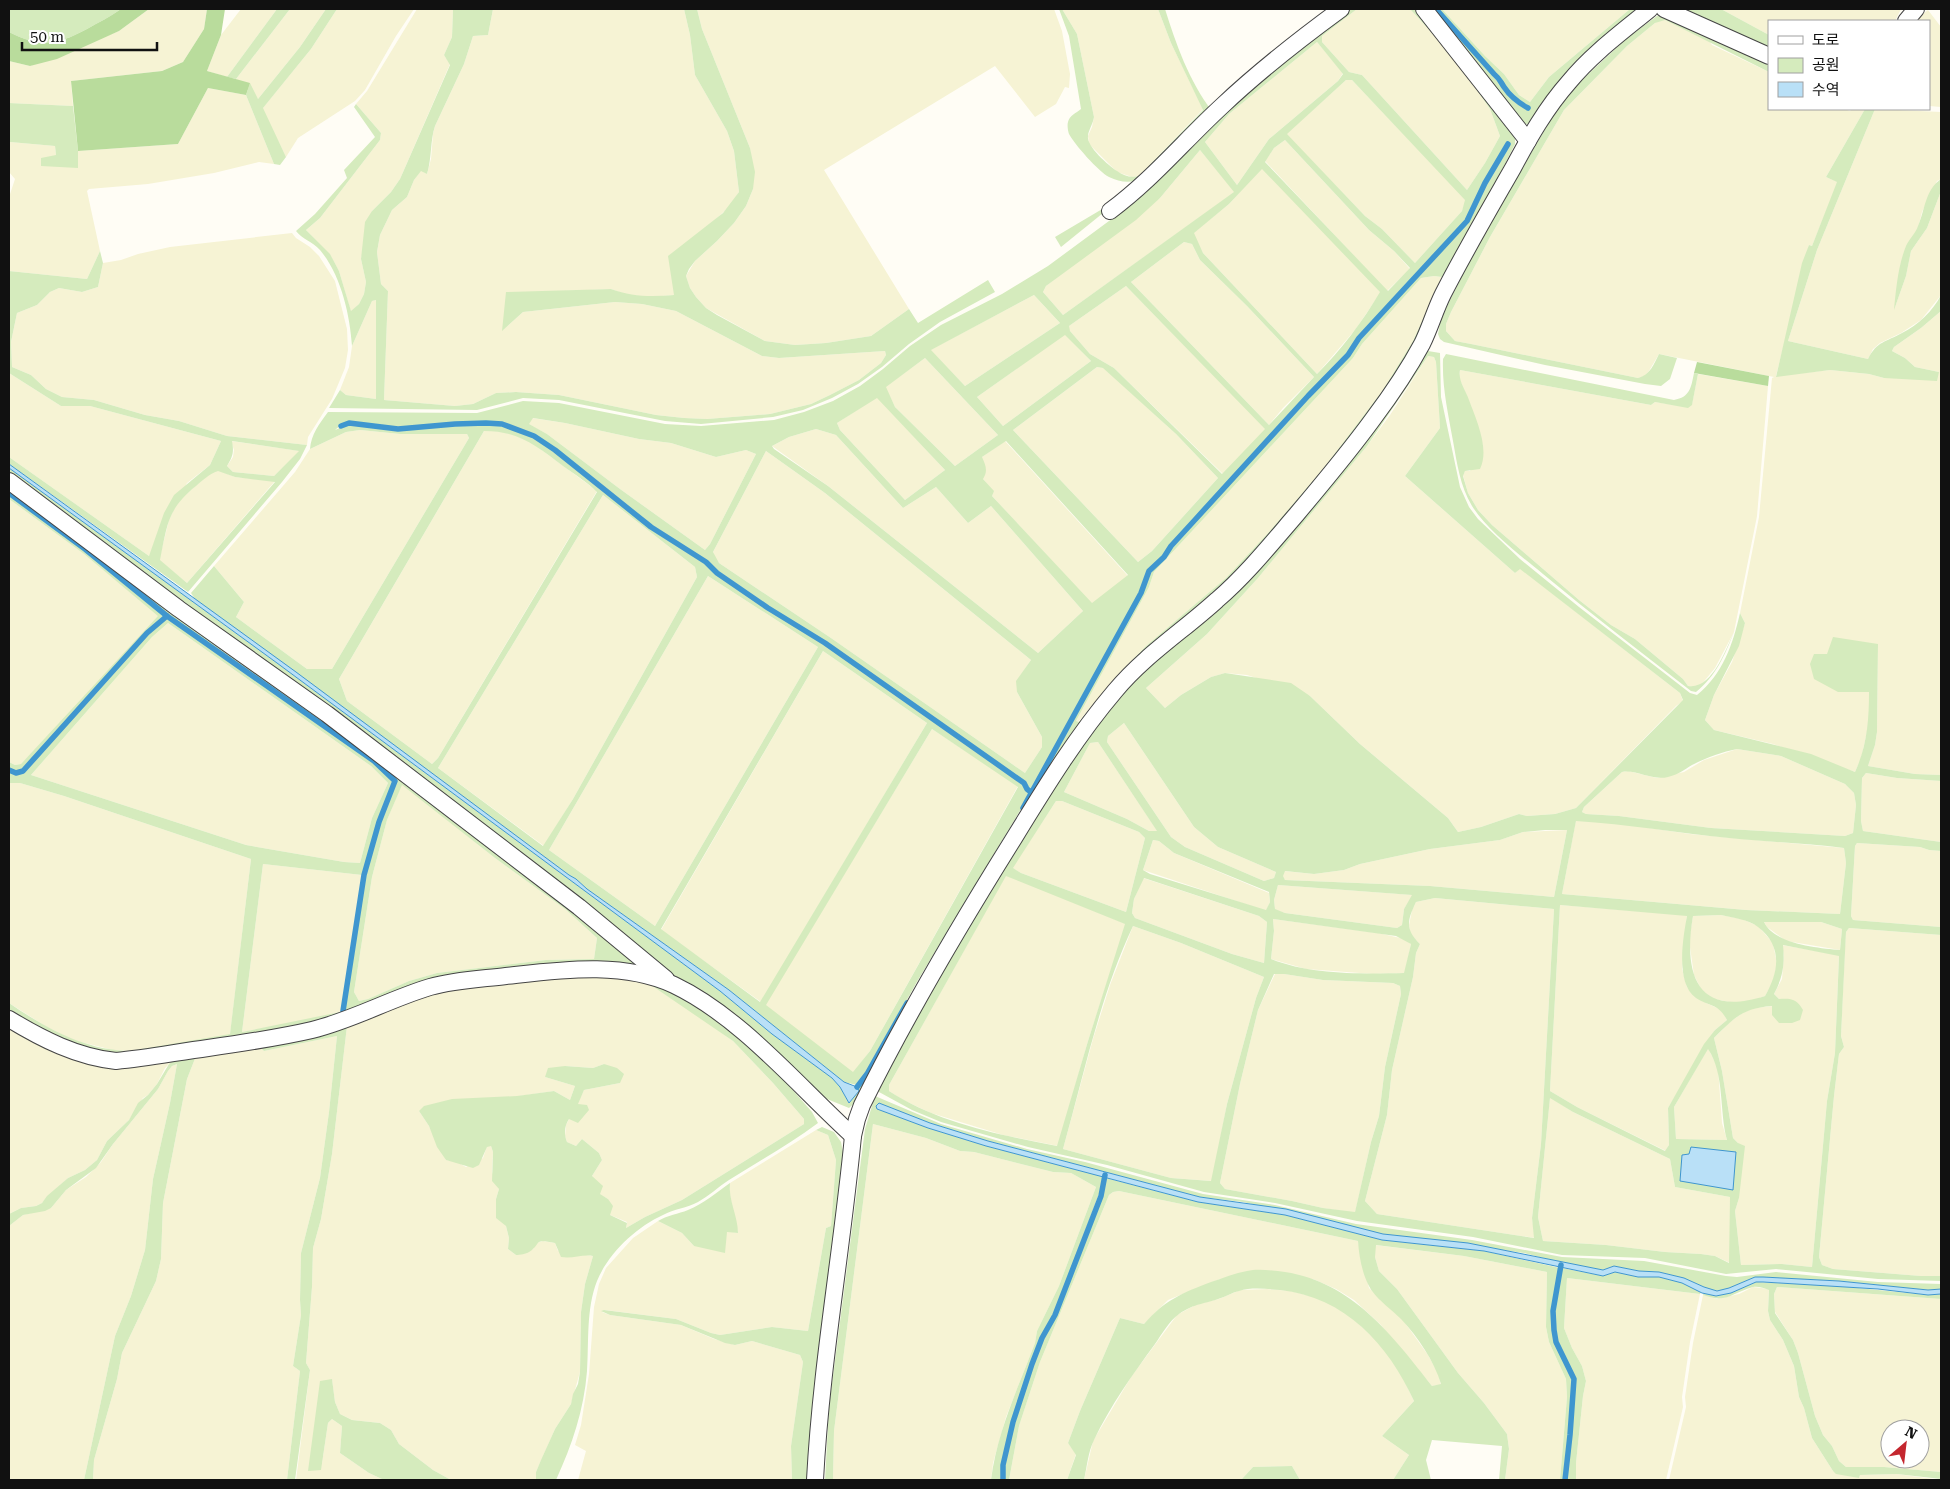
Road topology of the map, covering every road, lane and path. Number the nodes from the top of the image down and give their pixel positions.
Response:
1 (1341, 9) edge
2 (1424, 9) edge
3 (1650, 9) edge
4 (1664, 9) edge
5 (1916, 9) edge
6 (1907, 20) edge
7 (1768, 56) edge
8 (1528, 141) junction
9 (1110, 211) dead end
10 (9, 480) edge
11 (673, 985) junction
12 (9, 1019) edge
13 (853, 1136) junction
14 (815, 1480) edge

1 - 9 street
2 - 8 street
3 - 8 street
4 - 7 street
5 - 6 street
8 - 13 street
10 - 11 street
11 - 12 street
11 - 13 street
13 - 14 street

